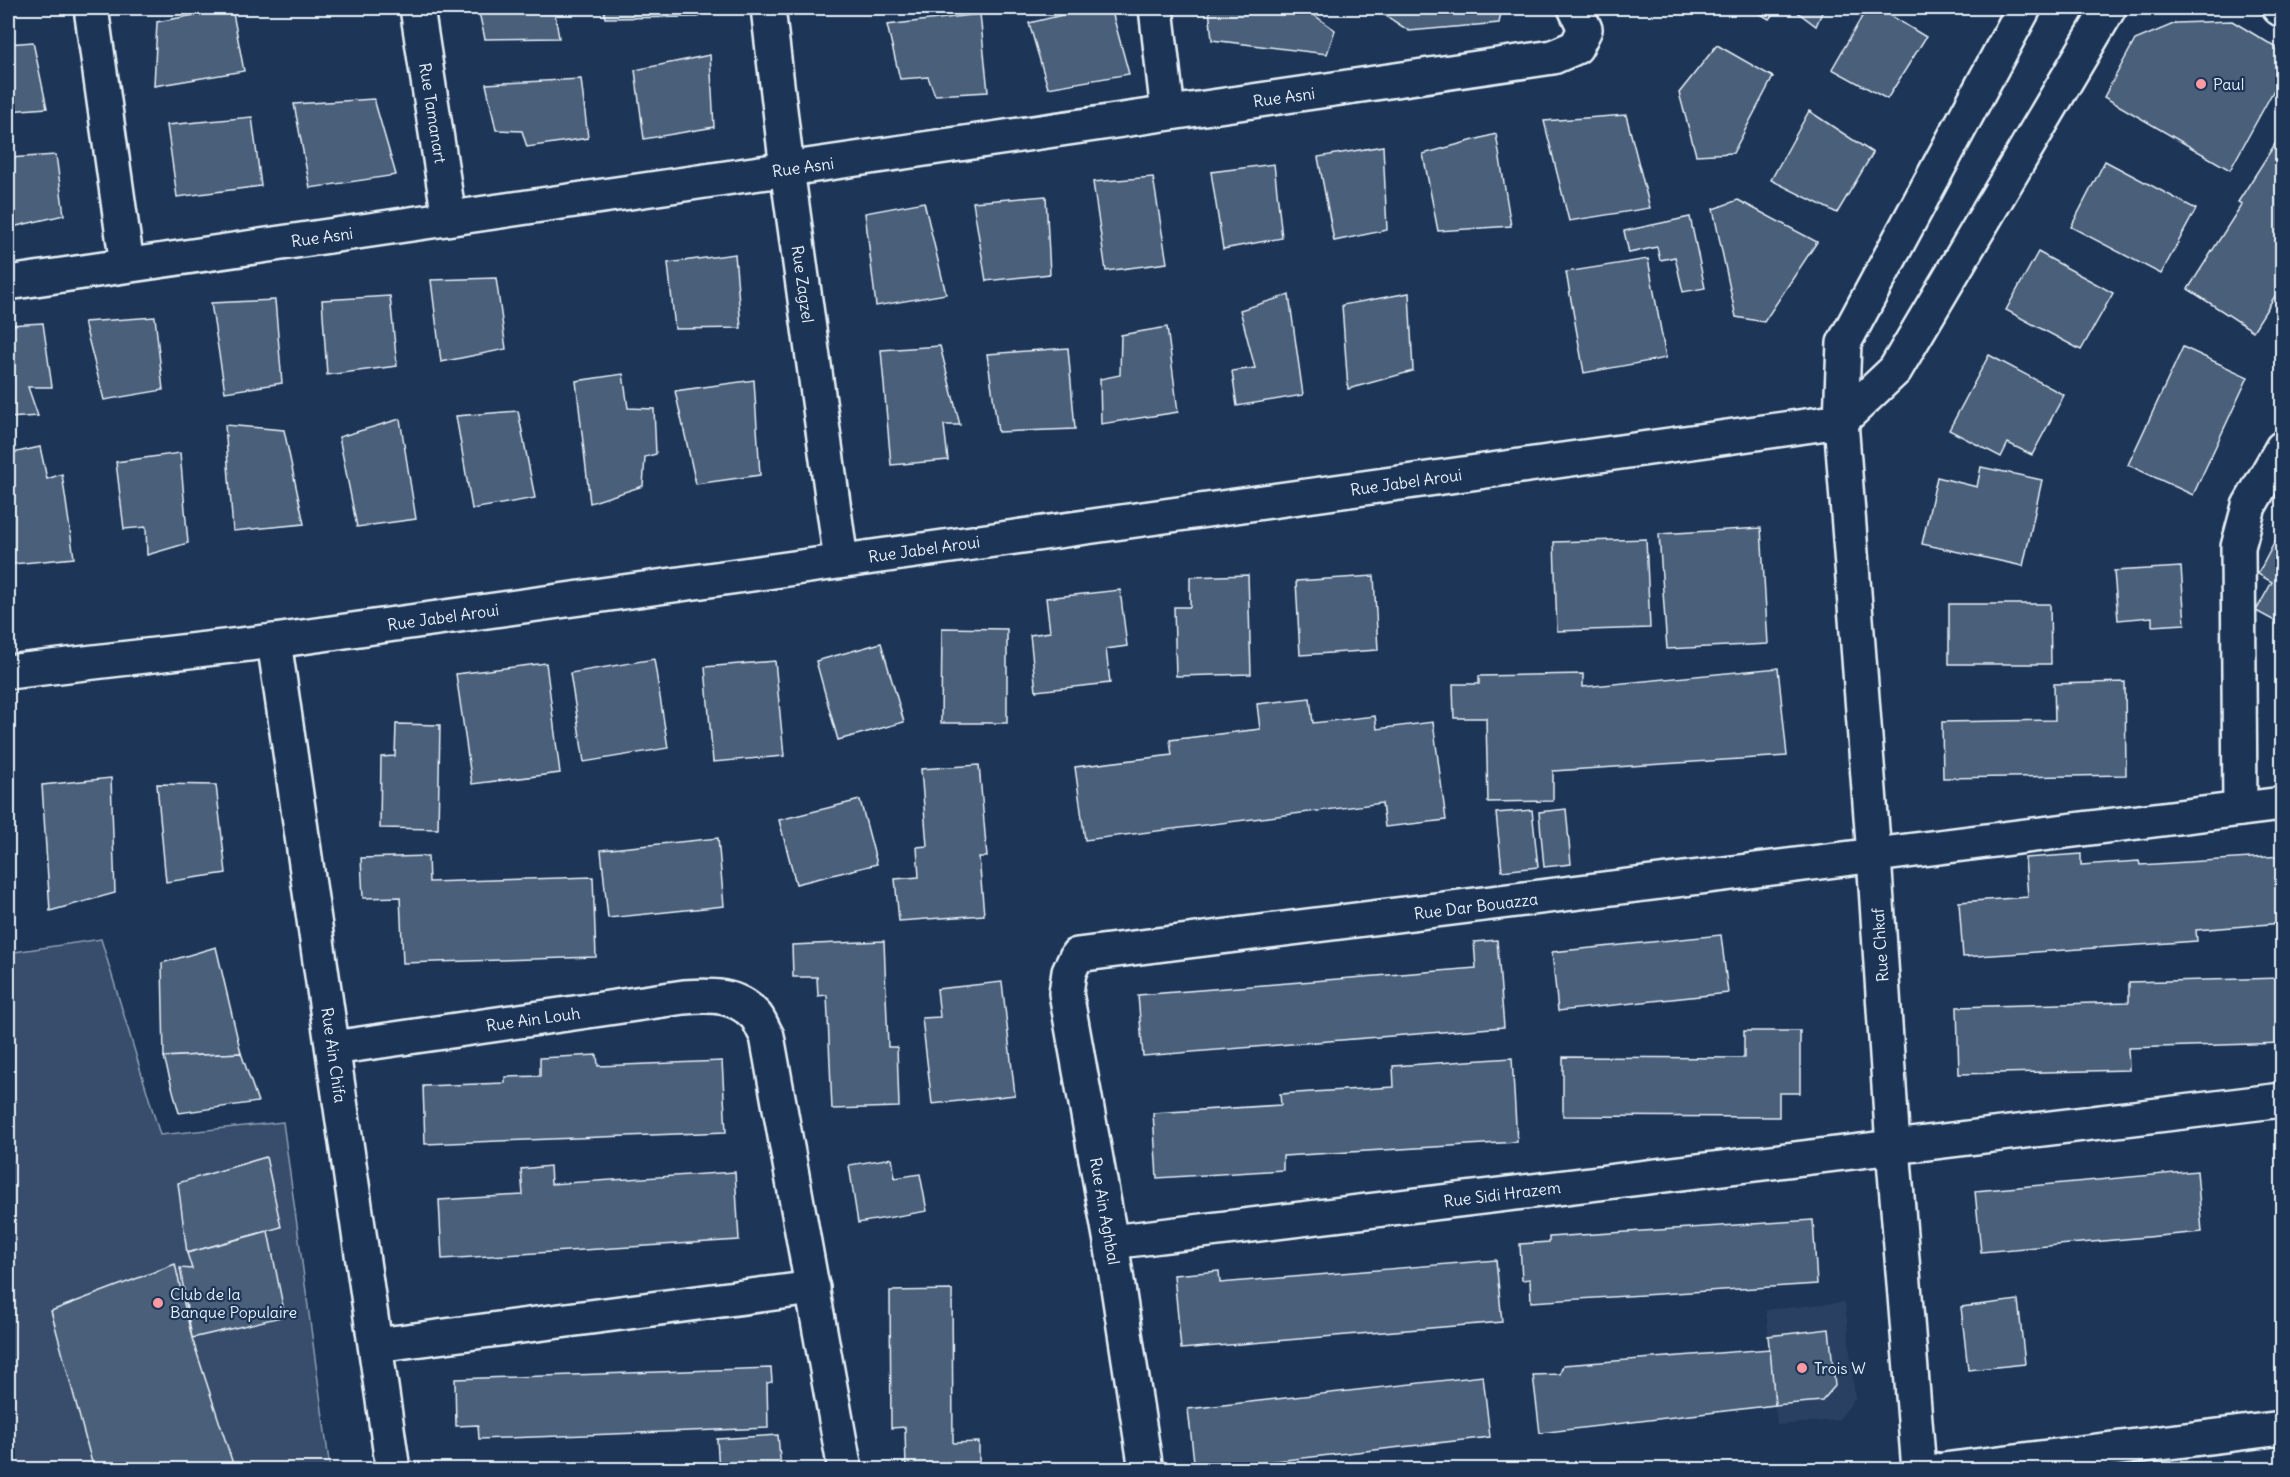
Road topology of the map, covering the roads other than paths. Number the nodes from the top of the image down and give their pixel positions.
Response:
1 (91, 8) edge
2 (417, 8) edge
3 (768, 8) edge
4 (1156, 8) edge
5 (2024, 8) edge
6 (2109, 8) edge
7 (2279, 8) edge
8 (2283, 10) edge
9 (1580, 18) edge
10 (1168, 113) junction
11 (787, 169) junction
12 (449, 218) junction
13 (127, 265) junction
14 (8, 283) edge
15 (1841, 421) junction
16 (2283, 448) edge
17 (841, 561) junction
18 (274, 641) junction
19 (8, 672) edge
20 (2283, 804) edge
21 (2240, 809) junction
22 (1875, 856) junction
23 (1077, 955) joint
24 (333, 1048) junction
25 (2283, 1100) edge
26 (1893, 1147) junction
27 (1111, 1242) junction
28 (813, 1288) junction
29 (376, 1345) junction
30 (2283, 1428) edge
31 (393, 1470) edge
32 (845, 1470) edge
33 (1146, 1470) edge
34 (1919, 1470) edge
35 (1943, 1470) edge

1 - 13 street
2 - 12 street, Rue Tamanart
3 - 11 street, Rue Zagzel
4 - 10 street
5 - 15 street, Rue Chkaf
6 - 15 street
7 - 8 street
9 - 10 street, Rue Asni
10 - 11 street, Rue Asni
11 - 12 street, Rue Asni
11 - 17 street, Rue Zagzel
12 - 13 street, Rue Asni
13 - 14 street, Rue Asni
15 - 17 street, Rue Jabel Aroui
15 - 22 street, Rue Chkaf
16 - 21 street
17 - 18 street, Rue Jabel Aroui
18 - 19 street, Rue Jabel Aroui
18 - 24 street, Rue Ain Chifa
20 - 21 street, Rue Dar Bouazza
21 - 22 street, Rue Dar Bouazza
22 - 23 street, Rue Dar Bouazza
22 - 26 street, Rue Chkaf
23 - 27 street, Rue Ain Aghbal
24 - 28 street, Rue Ain Louh
24 - 29 street, Rue Ain Chifa
25 - 26 street, Rue Sidi Hrazem
26 - 27 street, Rue Sidi Hrazem
26 - 34 street, Rue Chkaf
27 - 33 street, Rue Ain Aghbal
28 - 29 street
28 - 32 street
29 - 31 street, Rue Ain Chifa
30 - 35 street

